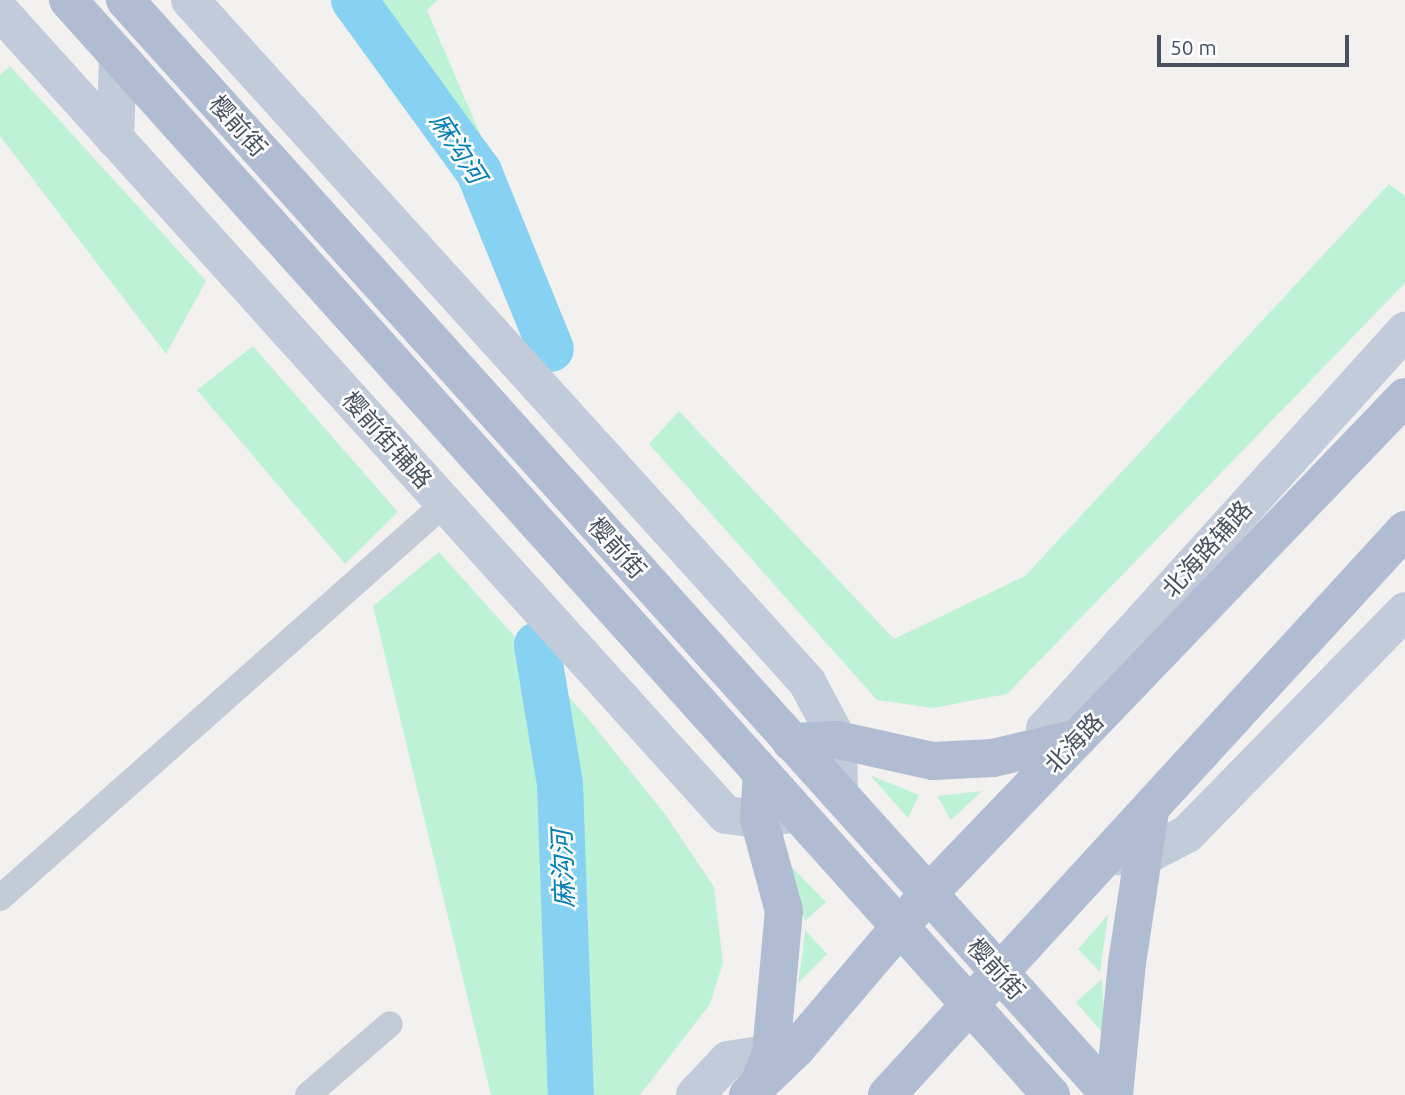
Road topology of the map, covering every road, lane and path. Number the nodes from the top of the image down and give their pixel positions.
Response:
1 (68, 0) edge
2 (125, 0) edge
3 (195, 6) edge
4 (0, 11) edge
5 (118, 56) junction
6 (205, 89) junction
7 (115, 139) junction
8 (1405, 331) edge
9 (1405, 397) edge
10 (444, 504) junction
11 (1405, 530) edge
12 (1405, 611) edge
13 (838, 740) junction
14 (792, 742) junction
15 (1039, 764) junction
16 (762, 773) junction
17 (839, 794) junction
18 (798, 813) junction
19 (759, 819) junction
20 (1127, 856) junction
21 (928, 894) junction
22 (0, 898) edge
23 (902, 929) junction
24 (1000, 973) junction
25 (971, 1006) junction
26 (390, 1024) dead end
27 (768, 1070) edge
28 (308, 1095) edge
29 (695, 1095) edge
30 (887, 1095) edge
31 (1051, 1095) edge
32 (1112, 1095) edge

1 - 5 main road, 樱前街
2 - 6 main road, 樱前街
3 - 6 street
3 - 13 street
4 - 7 street, 樱前街辅路
5 - 7 street
5 - 16 main road, 樱前街
6 - 14 main road, 樱前街
7 - 10 street, 樱前街辅路
8 - 15 street, 北海路辅路
9 - 15 main road, 北海路
10 - 19 street, 樱前街辅路
10 - 22 street
11 - 20 main road
12 - 20 street
13 - 14 main road
13 - 15 main road
13 - 17 street
14 - 17 main road, 樱前街
15 - 21 main road, 北海路
16 - 18 main road, 樱前街
16 - 19 main road
17 - 21 main road, 樱前街
18 - 19 street, 樱前街辅路
18 - 23 main road, 樱前街
19 - 27 main road
20 - 24 main road
20 - 32 main road
21 - 23 main road, 北海路
21 - 24 main road, 樱前街
23 - 25 main road, 樱前街
23 - 27 main road, 北海路
24 - 25 main road
24 - 32 main road, 樱前街
25 - 30 main road
25 - 31 main road, 樱前街
26 - 28 street
27 - 29 street

